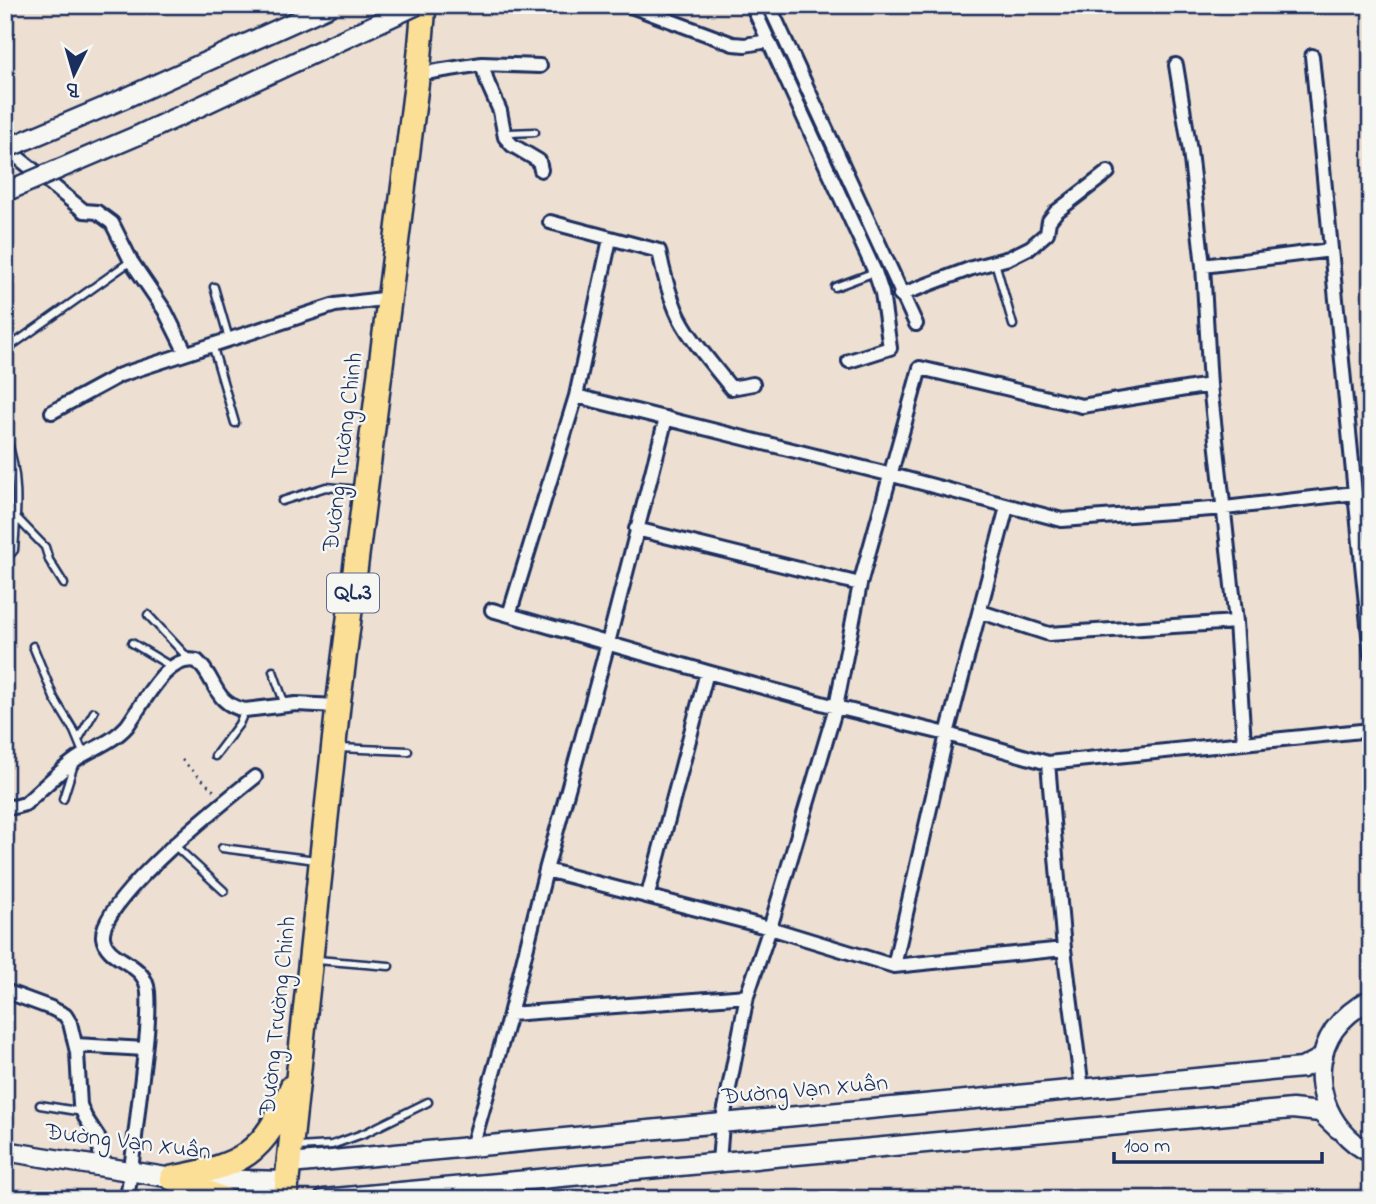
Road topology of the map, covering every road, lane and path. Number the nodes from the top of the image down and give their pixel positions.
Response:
1 (332, 5) edge
2 (417, 5) edge
3 (425, 5) edge
4 (628, 5) edge
5 (752, 5) edge
6 (769, 5) edge
7 (663, 11) edge
8 (768, 41) junction
9 (1312, 56) dead end
10 (482, 64) junction
11 (1176, 65) dead end
12 (541, 66) dead end
13 (418, 74) junction
14 (503, 128) junction
15 (534, 132) dead end
16 (5, 148) edge
17 (541, 170) dead end
18 (1108, 172) dead end
19 (5, 192) edge
20 (550, 222) dead end
21 (610, 239) junction
22 (1331, 250) junction
23 (131, 261) junction
24 (995, 262) junction
25 (1203, 266) junction
26 (875, 272) junction
27 (214, 287) dead end
28 (835, 287) dead end
29 (900, 295) junction
30 (390, 298) junction
31 (915, 324) dead end
32 (1013, 325) dead end
33 (229, 339) junction
34 (212, 344) junction
35 (8, 348) dead end
36 (186, 353) junction
37 (849, 361) dead end
38 (753, 384) dead end
39 (1210, 385) junction
40 (576, 396) junction
41 (52, 412) dead end
42 (666, 418) junction
43 (235, 423) dead end
44 (5, 435) edge
45 (892, 475) junction
46 (366, 490) junction
47 (1355, 493) junction
48 (282, 501) dead end
49 (1007, 507) junction
50 (1225, 508) junction
51 (17, 518) junction
52 (636, 529) junction
53 (5, 556) edge
54 (64, 584) dead end
55 (860, 584) junction
56 (492, 610) dead end
57 (981, 612) junction
58 (148, 615) dead end
59 (509, 615) junction
60 (1236, 622) junction
61 (132, 643) dead end
62 (608, 643) junction
63 (33, 646) dead end
64 (1371, 655) edge
65 (189, 659) junction
66 (172, 667) junction
67 (273, 671) dead end
68 (707, 672) junction
69 (285, 705) junction
70 (338, 706) junction
71 (836, 707) junction
72 (245, 709) junction
73 (94, 712) dead end
74 (1371, 730) edge
75 (947, 734) junction
76 (78, 740) junction
77 (1244, 743) junction
78 (334, 748) junction
79 (408, 751) dead end
80 (215, 756) dead end
81 (80, 757) junction
82 (182, 760) dead end
83 (1048, 763) junction
84 (255, 777) dead end
85 (63, 799) dead end
86 (225, 801) junction
87 (5, 806) edge
88 (174, 845) junction
89 (222, 848) dead end
90 (322, 861) junction
91 (546, 870) junction
92 (224, 891) dead end
93 (648, 895) junction
94 (770, 928) junction
95 (1064, 949) junction
96 (312, 959) junction
97 (389, 966) dead end
98 (894, 966) junction
99 (5, 991) edge
100 (747, 996) junction
101 (1371, 999) edge
102 (510, 1014) junction
103 (76, 1045) junction
104 (145, 1049) junction
105 (1322, 1057) junction
106 (300, 1068) junction
107 (1082, 1089) junction
108 (428, 1102) dead end
109 (40, 1105) dead end
110 (83, 1112) junction
111 (722, 1124) junction
112 (1338, 1129) junction
113 (472, 1147) junction
114 (5, 1151) edge
115 (1371, 1153) edge
116 (719, 1162) junction
117 (102, 1167) junction
118 (131, 1171) junction
119 (289, 1173) edge
120 (172, 1178) junction
121 (127, 1199) edge
122 (223, 1199) edge
123 (324, 1199) edge

1 - 16 street, bridge
2 - 19 street, bridge
3 - 13 highway, Đường Trường Chinh / QL.3
4 - 7 street
5 - 8 street
6 - 29 street
7 - 8 street
8 - 26 street
9 - 22 street
10 - 12 street
10 - 13 street
10 - 14 street
11 - 25 street
13 - 30 highway, Đường Trường Chinh / QL.3
14 - 15 lane
14 - 17 street
16 - 23 street
18 - 24 street
20 - 21 street
21 - 38 street
21 - 40 street
22 - 25 street
22 - 47 street
23 - 35 lane
23 - 36 street
24 - 29 street
24 - 32 lane
25 - 39 street
26 - 28 lane
26 - 37 street
27 - 33 lane
29 - 31 street
30 - 33 street
30 - 46 highway, Đường Trường Chinh / QL.3
33 - 34 street
34 - 36 street
34 - 43 lane
36 - 41 street
39 - 45 street
39 - 50 street
40 - 42 street
40 - 59 street
42 - 45 street
42 - 52 street
44 - 51 lane
45 - 49 street
45 - 55 street
46 - 48 lane
46 - 70 highway, Đường Trường Chinh / QL.3
47 - 50 street
47 - 64 street
49 - 50 street
49 - 57 street
50 - 60 street
51 - 53 lane
51 - 54 lane
52 - 55 street
52 - 62 street
55 - 71 street
56 - 59 street
57 - 60 street
57 - 75 street
58 - 65 lane
59 - 62 street
60 - 77 street
61 - 66 lane
62 - 68 street
62 - 91 street
63 - 76 lane
65 - 66 street
65 - 72 street
66 - 81 street
67 - 69 lane
68 - 71 street
68 - 93 street
69 - 70 street
69 - 72 street
70 - 78 highway, Đường Trường Chinh / QL.3
71 - 75 street
71 - 94 street
72 - 80 lane
73 - 76 lane
74 - 77 street
75 - 83 street
75 - 98 street
76 - 81 lane
77 - 83 street
78 - 79 lane
78 - 90 highway, Đường Trường Chinh / QL.3
81 - 85 lane
81 - 87 street
82 - 86 path
83 - 95 street
84 - 86 street
86 - 88 street
88 - 92 lane
88 - 104 street
89 - 90 lane
90 - 96 highway, Đường Trường Chinh / QL.3
91 - 93 street
91 - 102 street
93 - 94 street
94 - 98 street
94 - 100 street
95 - 98 street
95 - 107 street
96 - 97 lane
96 - 106 highway, Đường Trường Chinh / QL.3
99 - 103 street
100 - 102 street
100 - 111 street
101 - 105 street
102 - 113 street
103 - 104 street
103 - 110 street
104 - 118 street
105 - 107 street, Đường Vạn Xuân
105 - 112 street
106 - 119 highway, Đường Trường Chinh / QL.3
106 - 120 highway
107 - 111 street, Đường Vạn Xuân
108 - 119 lane
109 - 110 lane
110 - 117 street
111 - 113 street, Đường Vạn Xuân
111 - 116 street
112 - 115 street
112 - 116 street
113 - 119 street, Đường Vạn Xuân
114 - 117 street, Đường Vạn Xuân
116 - 123 street
117 - 118 street, Đường Vạn Xuân
118 - 120 street, Đường Vạn Xuân
118 - 121 street
119 - 120 street, Đường Vạn Xuân
120 - 122 highway

